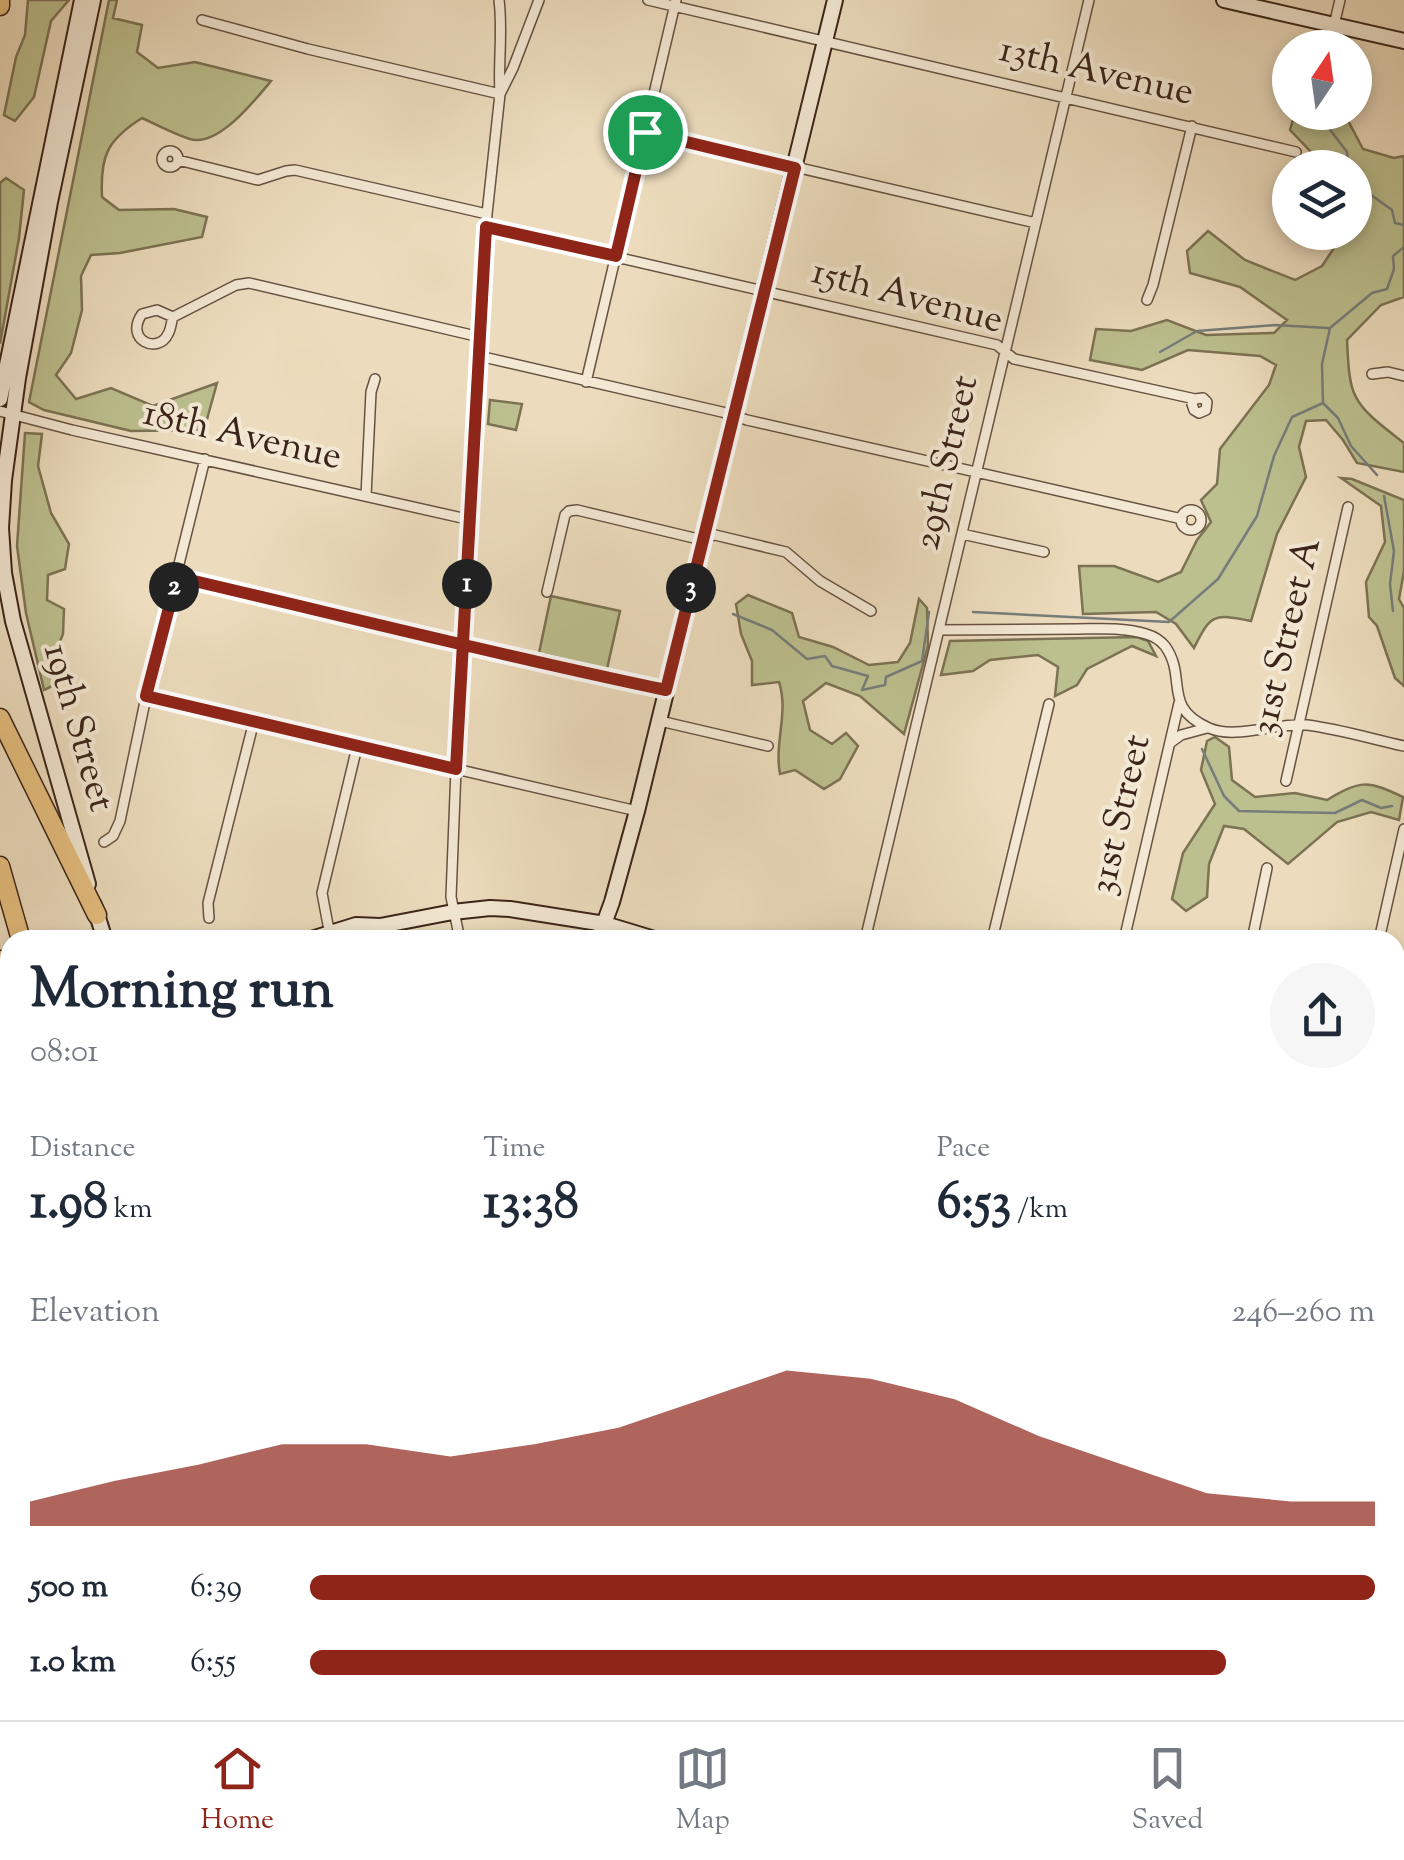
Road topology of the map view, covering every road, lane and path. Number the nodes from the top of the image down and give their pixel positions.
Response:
1 (82, 0) edge
2 (93, 0) edge
3 (499, 0) edge
4 (539, 0) edge
5 (648, 0) edge
6 (835, 0) edge
7 (1089, 0) edge
8 (1224, 0) edge
9 (1340, 0) edge
10 (675, 3) edge
11 (202, 20) dead end
12 (1334, 25) junction
13 (1404, 41) edge
14 (825, 42) junction
15 (500, 94) junction
16 (1066, 98) junction
17 (1192, 126) junction
18 (645, 132) junction
19 (1288, 150) edge
20 (178, 160) dead end
21 (795, 168) junction
22 (487, 214) junction
23 (1036, 222) junction
24 (486, 227) junction
25 (616, 256) junction
26 (764, 292) junction
27 (1147, 300) dead end
28 (172, 317) junction
29 (480, 336) junction
30 (1005, 351) junction
31 (478, 356) junction
32 (1372, 374) dead end
33 (1404, 376) edge
34 (375, 379) dead end
35 (586, 382) junction
36 (0, 399) edge
37 (1194, 399) dead end
38 (6, 412) edge
39 (734, 416) junction
40 (205, 459) junction
41 (976, 472) junction
42 (366, 496) junction
43 (1348, 507) dead end
44 (1182, 519) dead end
45 (470, 520) junction
46 (962, 534) junction
47 (704, 536) junction
48 (1044, 552) dead end
49 (177, 577) junction
50 (547, 592) dead end
51 (871, 611) dead end
52 (940, 630) junction
53 (464, 645) junction
54 (666, 690) junction
55 (146, 696) junction
56 (1049, 704) dead end
57 (1179, 704) junction
58 (0, 718) edge
59 (660, 721) junction
60 (254, 722) junction
61 (1299, 725) junction
62 (1207, 728) junction
63 (1170, 743) junction
64 (768, 746) dead end
65 (1404, 746) edge
66 (357, 747) junction
67 (456, 769) junction
68 (1286, 780) dead end
69 (637, 811) junction
70 (1404, 829) edge
71 (104, 842) dead end
72 (0, 866) edge
73 (1266, 868) dead end
74 (453, 912) junction
75 (209, 918) dead end
76 (604, 924) junction
77 (380, 926) junction
78 (18, 930) edge
79 (103, 930) edge
80 (103, 930) edge
81 (331, 930) edge
82 (347, 930) edge
83 (374, 930) edge
84 (458, 930) edge
85 (602, 930) edge
86 (624, 930) edge
87 (867, 930) edge
88 (994, 930) edge
89 (1126, 930) edge
90 (1254, 930) edge
91 (1380, 930) edge

1 - 36 main road
2 - 38 main road, 19th Street
3 - 15 street
4 - 15 street
5 - 10 street, 13th Avenue
6 - 14 main road
7 - 16 street, 29th Street
8 - 12 main road
9 - 12 street
10 - 14 street, 13th Avenue
10 - 18 street
11 - 15 street
12 - 13 main road
14 - 16 street, 13th Avenue
14 - 21 main road
15 - 22 street
16 - 17 street, 13th Avenue
16 - 23 street, 29th Street
17 - 19 street, 13th Avenue
17 - 27 street
18 - 21 street
18 - 25 street
20 - 22 street
21 - 23 street
21 - 26 main road
22 - 24 street
23 - 30 street, 29th Street
24 - 25 street, 15th Avenue
24 - 29 street
25 - 26 street, 15th Avenue
25 - 35 street
26 - 30 street, 15th Avenue
26 - 39 main road
28 - 28 street
28 - 29 street
29 - 31 street
30 - 37 street, 15th Avenue
30 - 41 street, 29th Street
31 - 35 street
31 - 45 street
32 - 33 street
34 - 42 street
35 - 39 street
38 - 40 street, 18th Avenue
38 - 79 main road, 19th Street
39 - 41 street
39 - 47 main road
40 - 42 street, 18th Avenue
40 - 49 street
41 - 44 street
41 - 46 street, 29th Street
42 - 45 street, 18th Avenue
43 - 61 street, 31st Street A
45 - 53 street
46 - 48 street
46 - 52 street, 29th Street
47 - 50 street
47 - 51 street
47 - 54 main road
49 - 53 street
49 - 55 street
52 - 57 street
52 - 87 street, 29th Street
53 - 54 street
53 - 67 street
54 - 59 main road
55 - 60 street
55 - 71 street
56 - 88 street
57 - 62 street
57 - 63 street, 31st Street
58 - 80 highway
59 - 64 street
59 - 69 main road
60 - 66 street
60 - 75 street
61 - 62 street
61 - 65 street
61 - 68 street, 31st Street A
62 - 63 street
63 - 89 street, 31st Street
66 - 67 street
66 - 81 street
67 - 69 street
67 - 74 street
69 - 76 main road
70 - 91 street
72 - 78 highway
73 - 90 street
74 - 76 main road
74 - 77 main road
74 - 84 street
76 - 85 main road
76 - 86 main road
77 - 82 main road
77 - 83 main road

